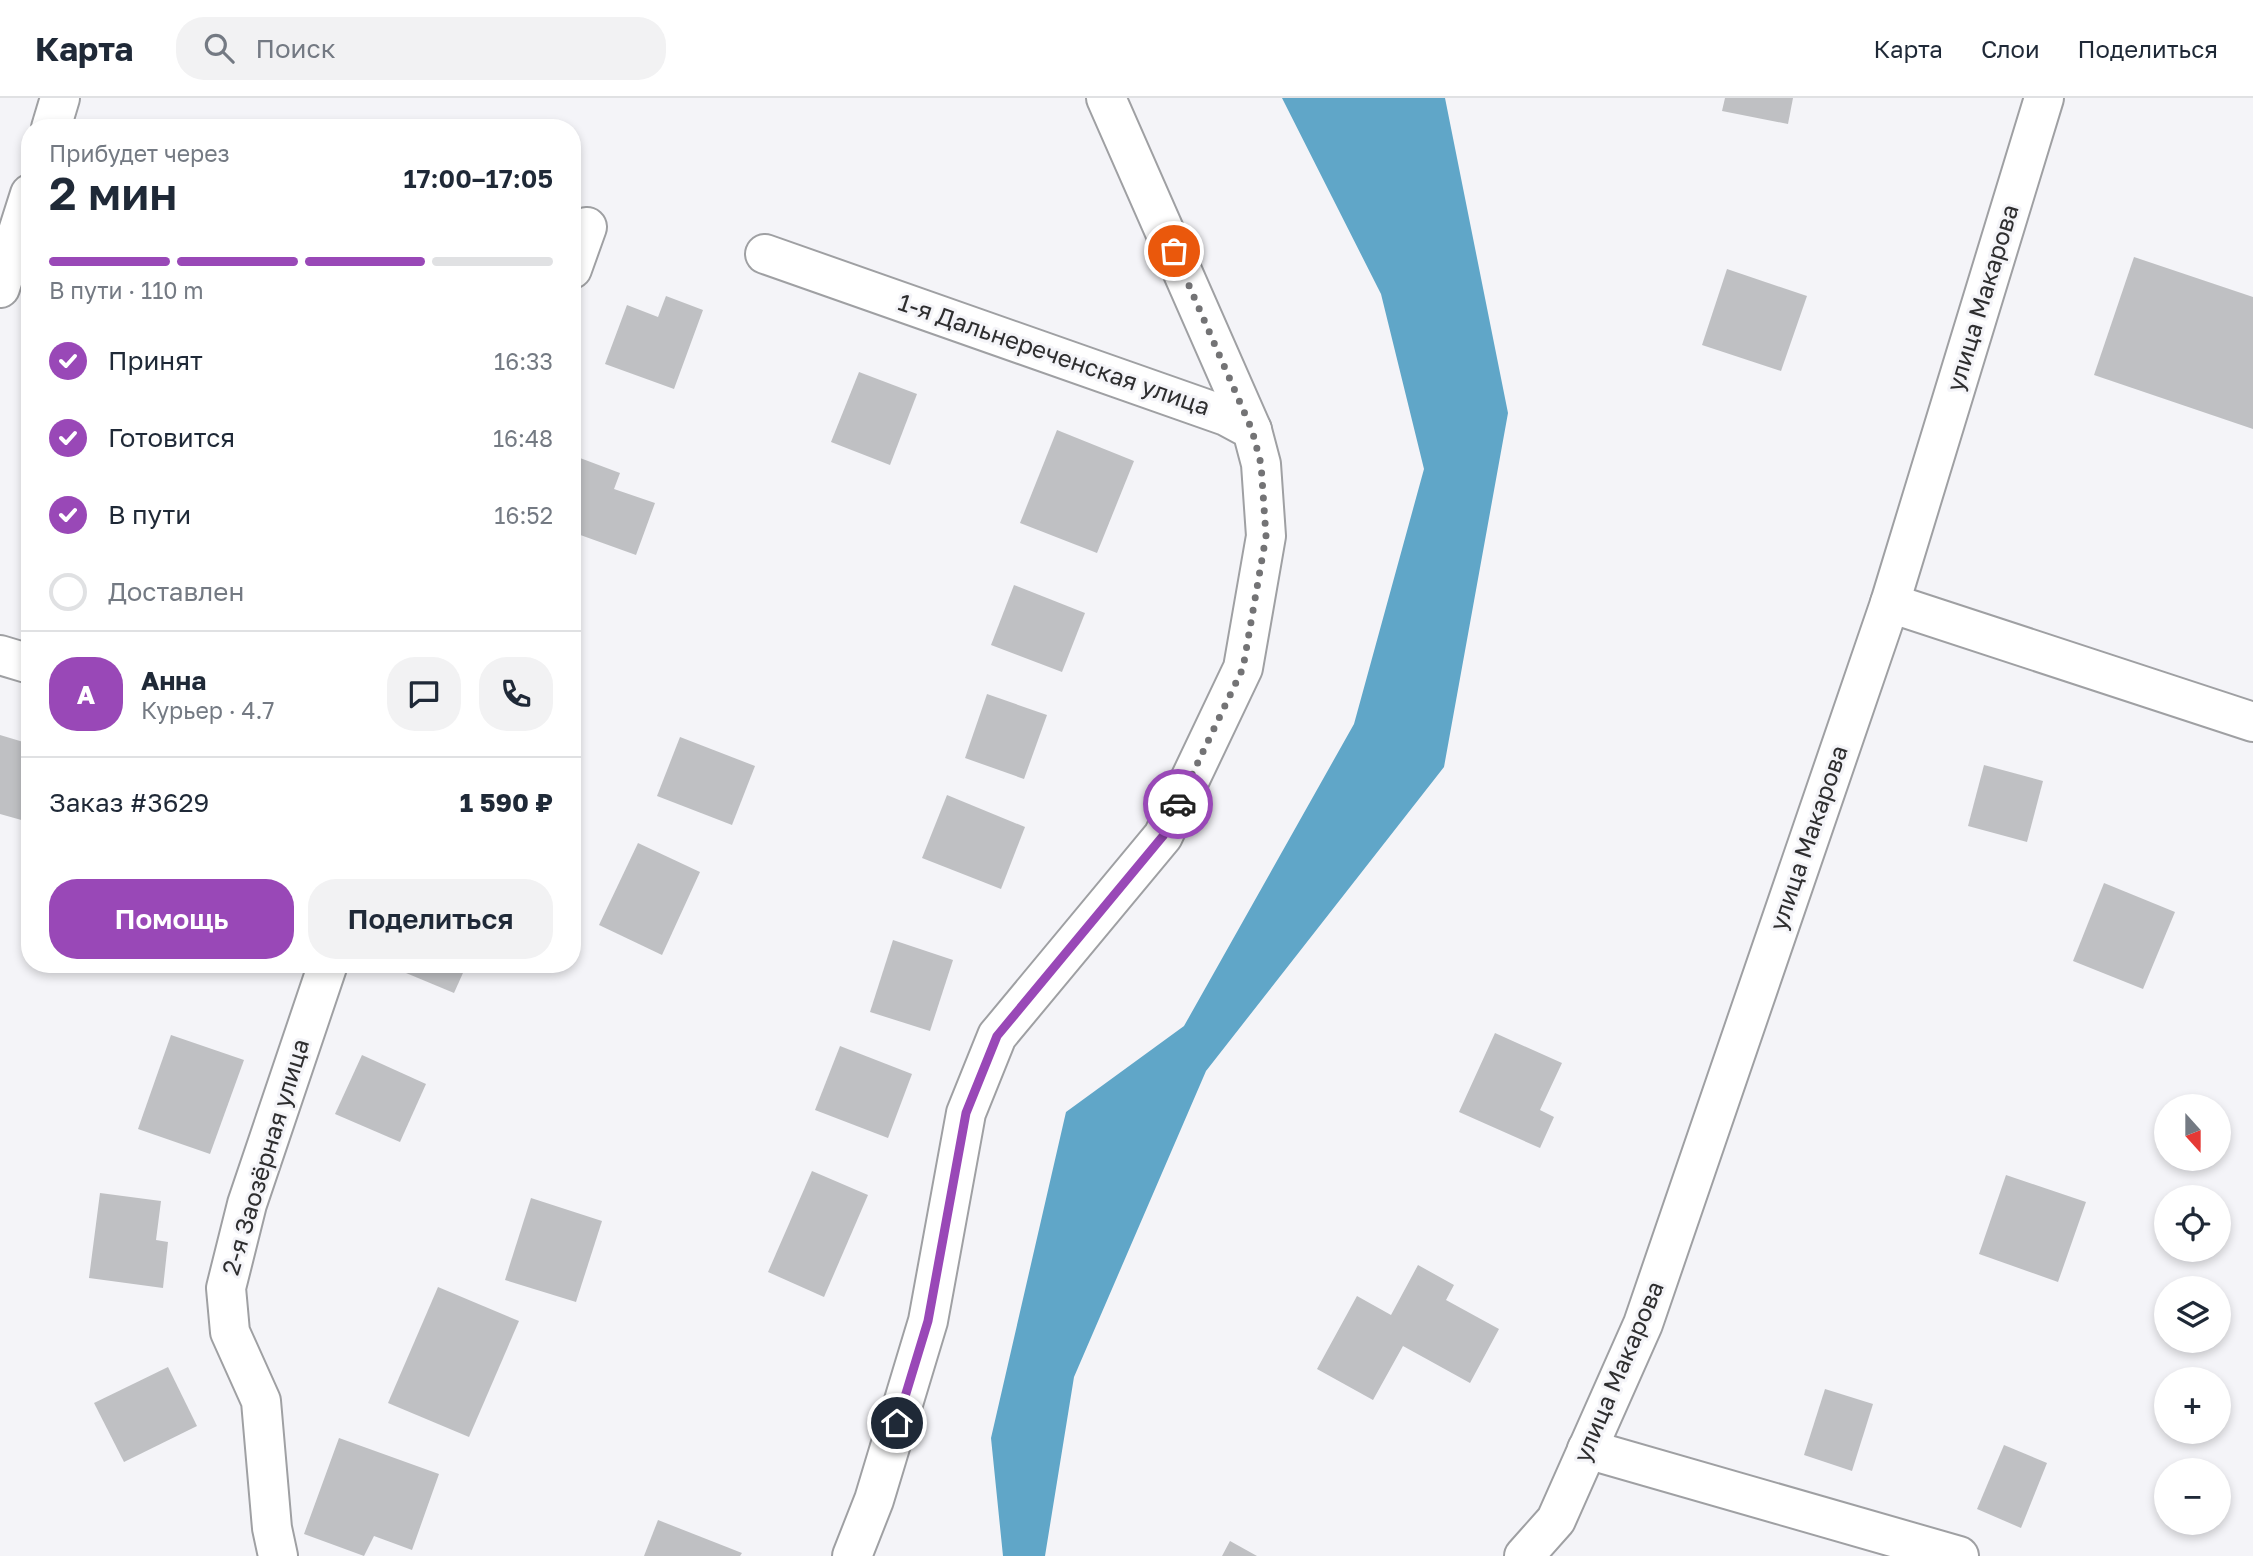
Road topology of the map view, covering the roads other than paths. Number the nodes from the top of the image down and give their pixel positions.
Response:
1 (60, 98) edge
2 (1106, 98) edge
3 (2044, 98) edge
4 (54, 119) edge
5 (21, 222) edge
6 (587, 227) dead end
7 (581, 244) edge
8 (765, 254) dead end
9 (0, 288) edge
10 (1252, 430) junction
11 (1890, 603) junction
12 (0, 655) edge
13 (21, 661) edge
14 (2253, 722) edge
15 (325, 973) edge
16 (1587, 1449) junction
17 (278, 1556) edge
18 (852, 1556) edge
19 (1524, 1556) edge
20 (1959, 1556) edge

1 - 4 street
2 - 10 street
3 - 11 street, улица Макарова
5 - 9 street
6 - 7 street
8 - 10 street, 1-я Дальнереченская улица
10 - 18 street
11 - 14 street
11 - 16 street, улица Макарова
12 - 13 street
15 - 17 street, 2-я Заозёрная улица
16 - 19 street, улица Макарова
16 - 20 street

